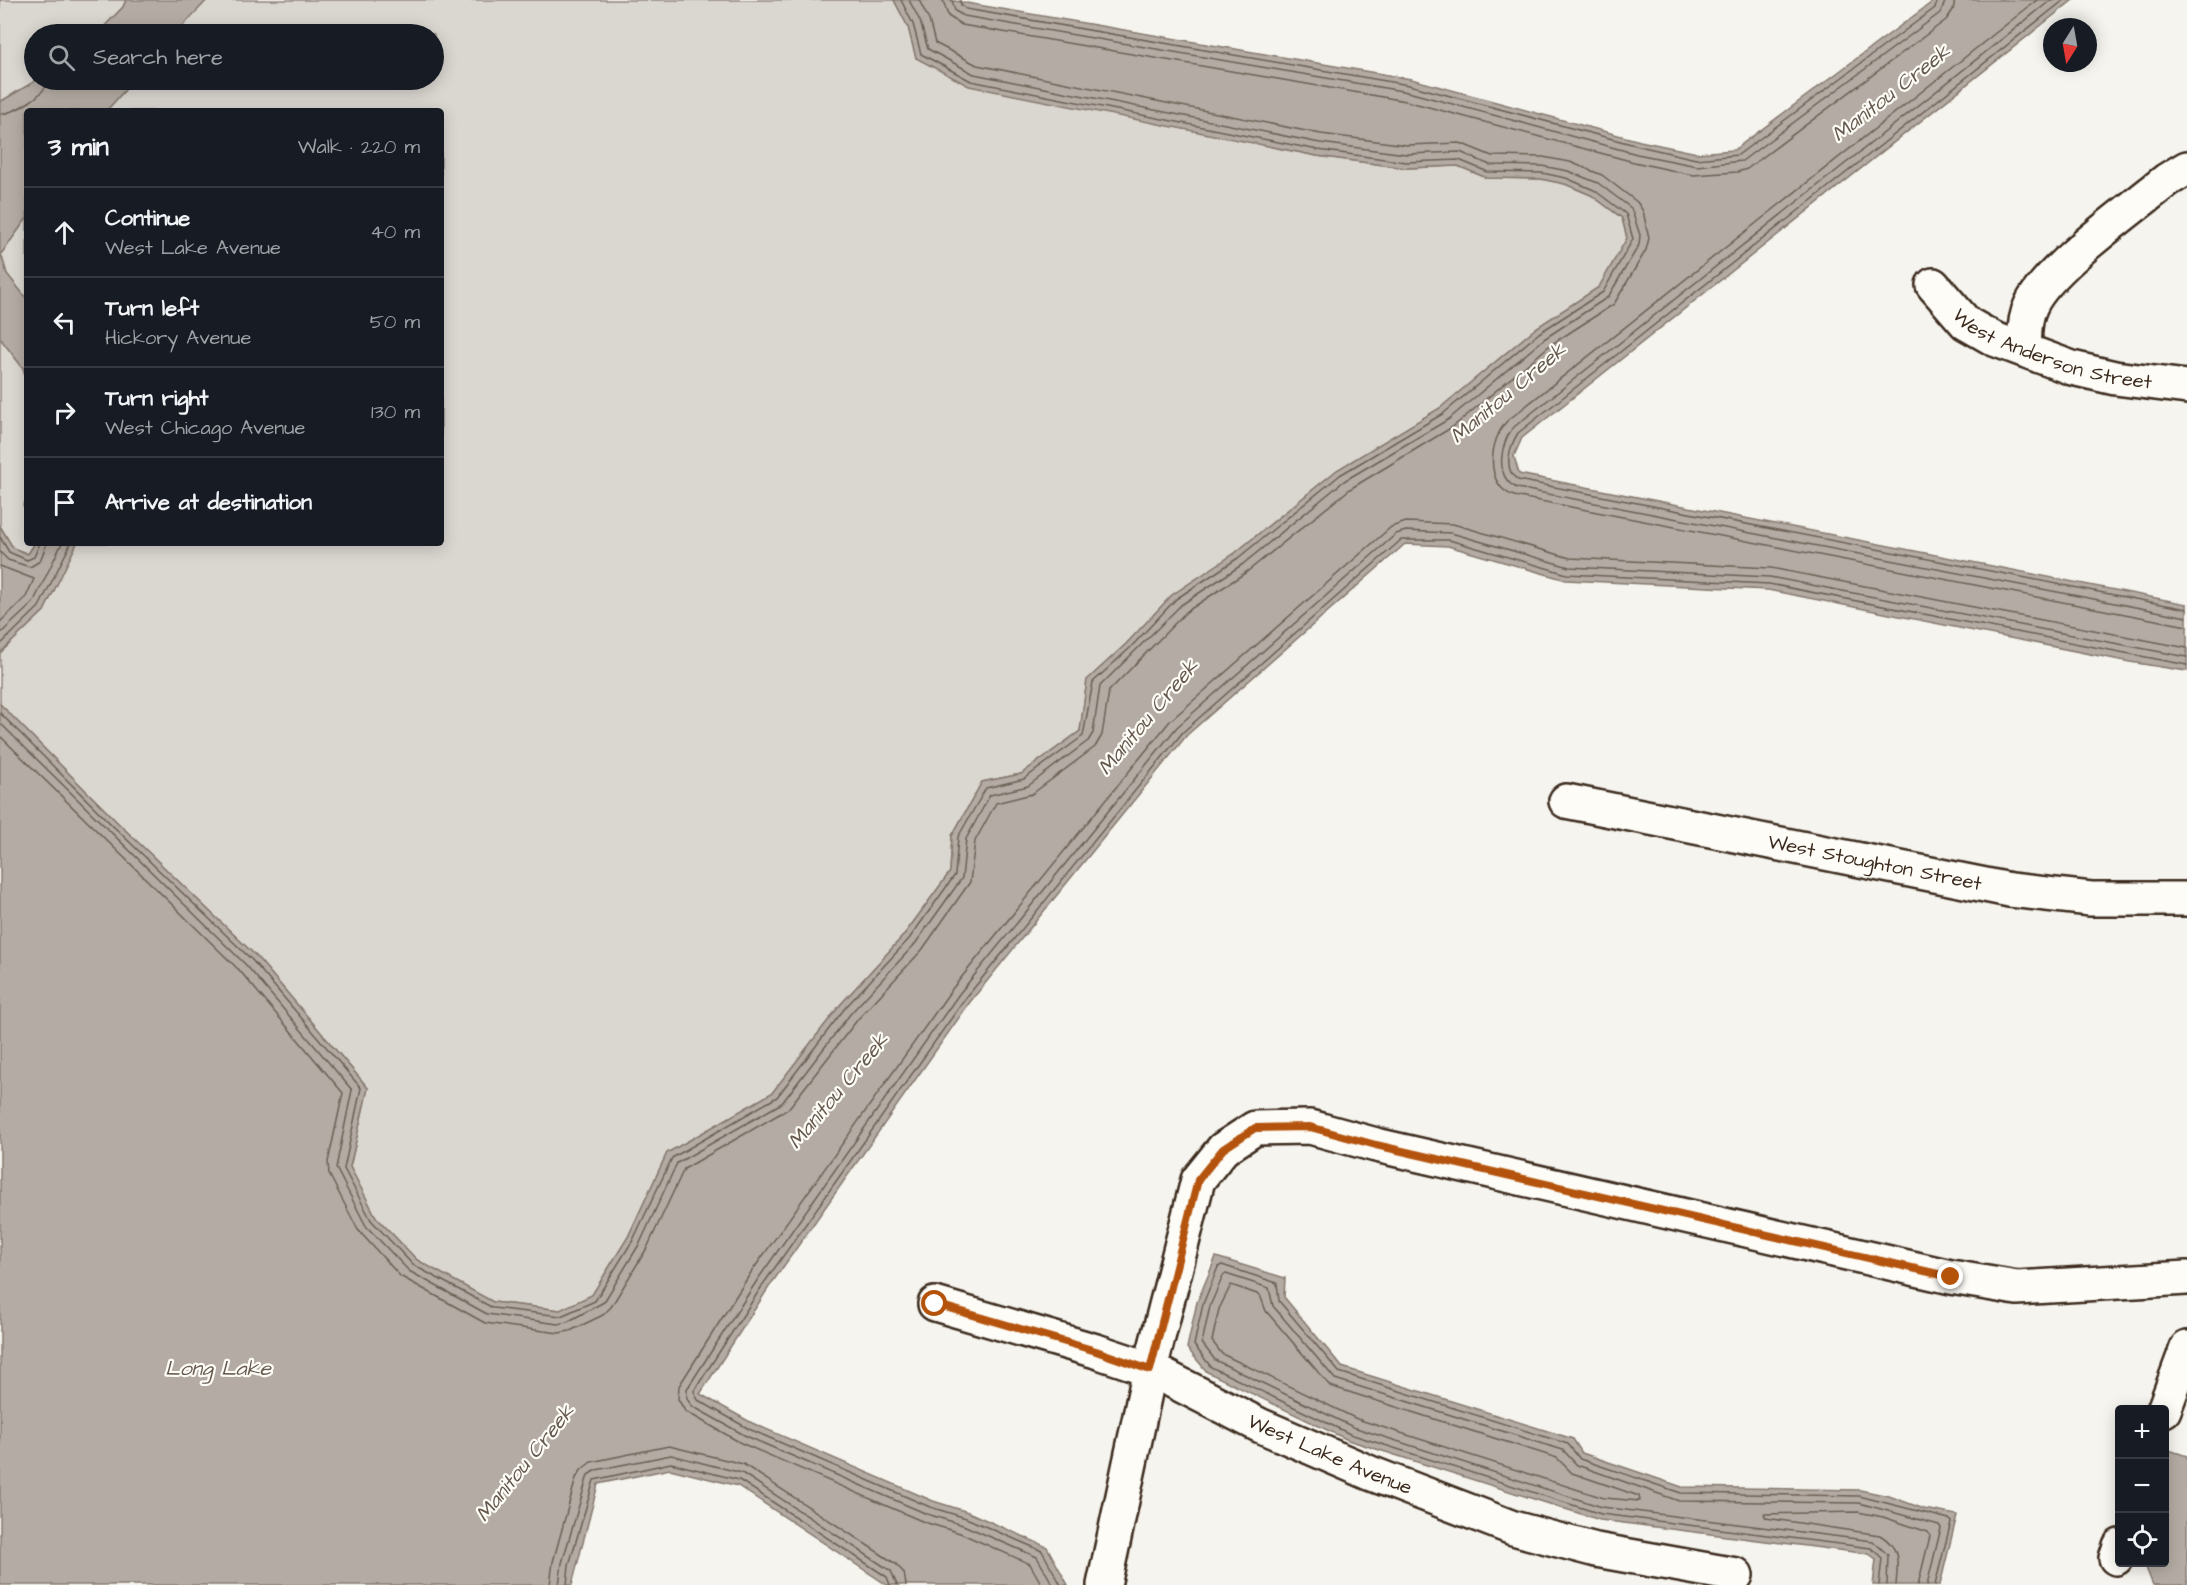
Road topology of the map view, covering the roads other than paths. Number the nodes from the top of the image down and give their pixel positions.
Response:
1 (2187, 168) edge
2 (1934, 285) dead end
3 (2025, 350) junction
4 (2187, 387) edge
5 (1566, 801) dead end
6 (2187, 899) edge
7 (2187, 1278) edge
8 (935, 1304) dead end
9 (2187, 1348) edge
10 (1150, 1370) junction
11 (2166, 1405) edge
12 (1736, 1575) dead end
13 (1104, 1585) edge

1 - 3 street
2 - 3 street, West Anderson Street
3 - 4 street, West Anderson Street
5 - 6 street, West Stoughton Street
7 - 10 street
8 - 10 street, West Lake Avenue
9 - 11 street
10 - 12 street, West Lake Avenue
10 - 13 street

